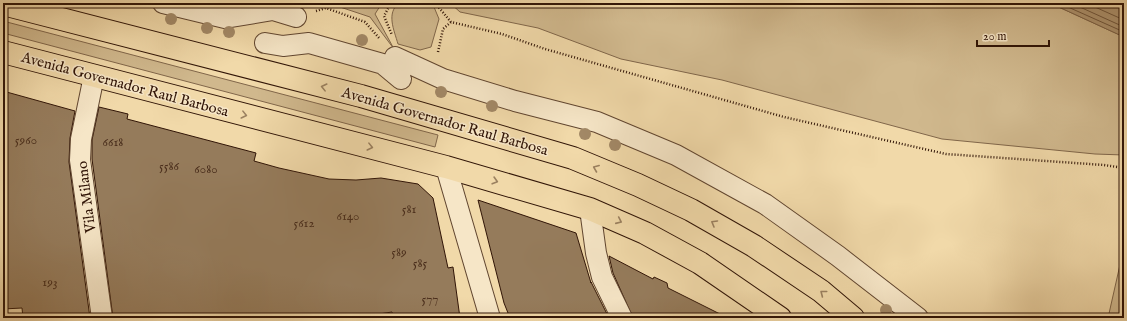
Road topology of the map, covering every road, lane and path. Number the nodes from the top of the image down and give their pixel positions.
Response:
1 (163, 3) edge
2 (391, 3) edge
3 (435, 3) edge
4 (3, 4) edge
5 (304, 14) joint
6 (451, 22) junction
7 (381, 40) dead end
8 (264, 43) dead end
9 (395, 50) joint
10 (3, 52) edge
11 (438, 52) dead end
12 (94, 76) junction
13 (401, 79) dead end
14 (446, 166) junction
15 (1124, 168) edge
16 (590, 208) junction
17 (102, 318) edge
18 (490, 318) edge
19 (622, 318) edge
20 (780, 318) edge
21 (853, 318) edge
22 (918, 318) edge

1 - 5 street
2 - 9 path
3 - 6 path
21 -> 4 highway, Avenida Governador Raul Barbosa
5 - 7 path
6 - 11 path
6 - 15 path
8 - 13 street
9 - 22 street
10 - 12 highway, Avenida Governador Raul Barbosa
12 -> 14 highway, Avenida Governador Raul Barbosa
12 - 17 street, Vila Milano
14 -> 16 highway, Avenida Governador Raul Barbosa
14 - 18 street
16 - 19 street
16 -> 20 highway, Avenida Governador Raul Barbosa

